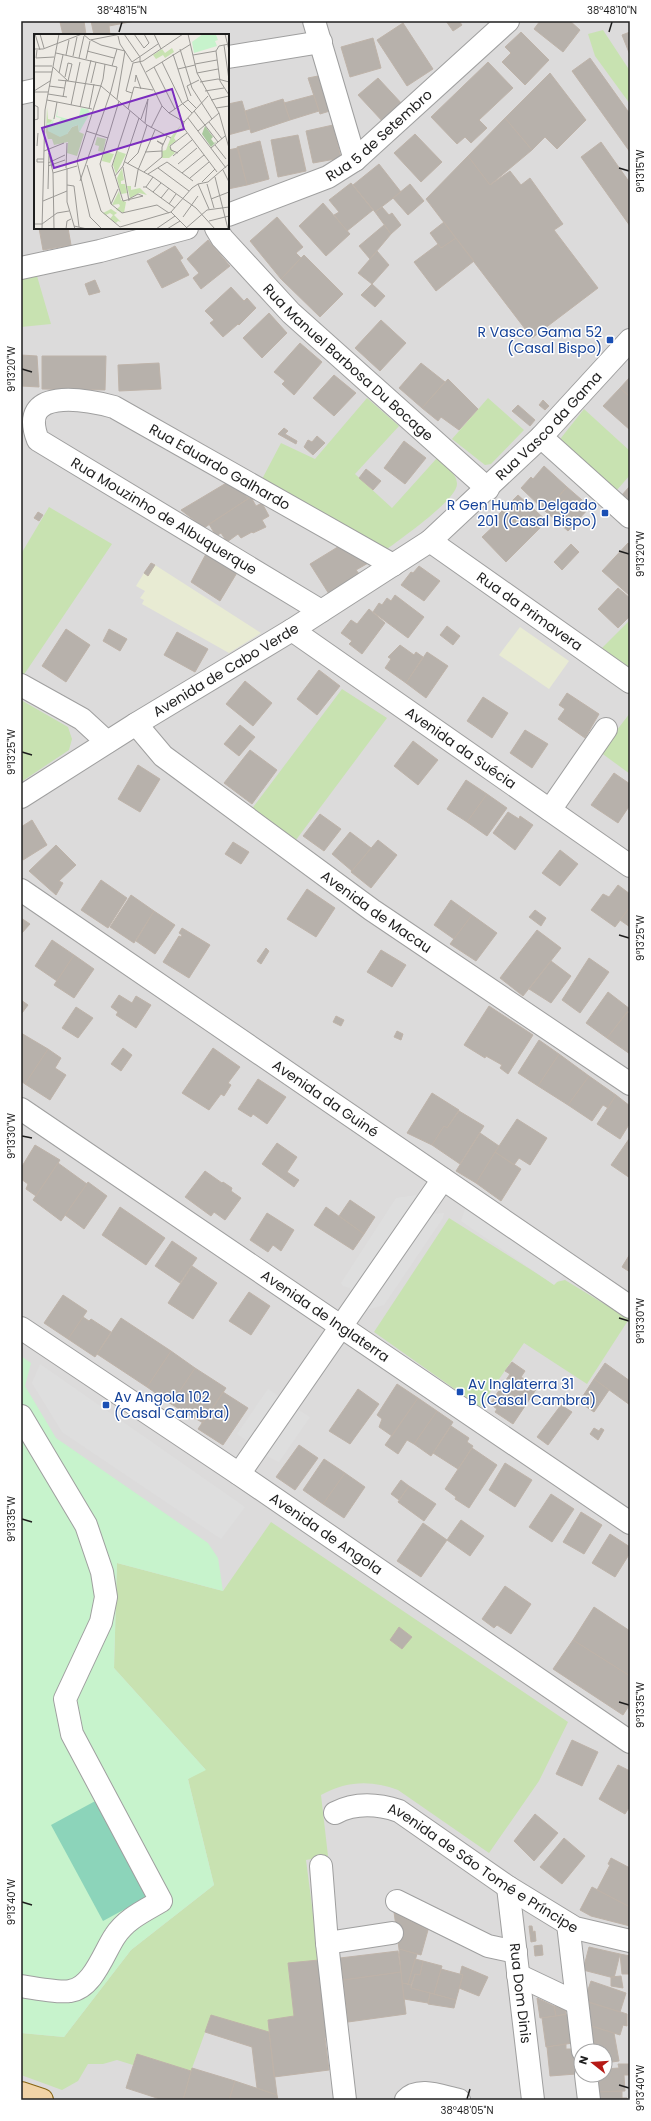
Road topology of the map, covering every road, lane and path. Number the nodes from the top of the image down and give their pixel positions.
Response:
1 (314, 21) edge
2 (508, 21) edge
3 (321, 42) junction
4 (229, 57) edge
5 (34, 90) edge
6 (21, 92) edge
7 (355, 160) junction
8 (229, 215) edge
9 (182, 229) edge
10 (217, 229) edge
11 (21, 268) edge
12 (630, 340) edge
13 (39, 407) joint
14 (541, 437) junction
15 (488, 489) junction
16 (630, 517) edge
17 (430, 541) junction
18 (393, 565) junction
19 (321, 611) junction
20 (292, 630) junction
21 (630, 682) edge
22 (21, 685) edge
23 (136, 724) junction
24 (606, 729) dead end
25 (107, 742) junction
26 (21, 797) edge
27 (550, 810) junction
28 (630, 866) edge
29 (21, 890) edge
30 (630, 1084) edge
31 (21, 1109) edge
32 (443, 1179) junction
33 (630, 1307) edge
34 (340, 1327) junction
35 (21, 1328) edge
36 (21, 1416) edge
37 (239, 1474) junction
38 (630, 1523) edge
39 (630, 1742) edge
40 (335, 1812) dead end
41 (321, 1866) dead end
42 (508, 1887) junction
43 (397, 1901) dead end
44 (568, 1924) junction
45 (392, 1933) dead end
46 (327, 1942) junction
47 (630, 1942) edge
48 (516, 1952) junction
49 (518, 1975) junction
50 (21, 1986) edge
51 (577, 2003) junction
52 (582, 2043) edge
53 (587, 2083) edge
54 (21, 2093) edge
55 (42, 2100) edge
56 (345, 2100) edge
57 (406, 2100) edge
58 (459, 2100) edge
59 (533, 2100) edge
60 (589, 2100) edge

1 - 3 street
2 - 7 street, Rua 5 de Setembro
3 - 4 street
3 - 7 street
5 - 6 street
7 - 8 street, Rua 5 de Setembro
9 - 11 street
10 - 15 street, Rua Manuel Barbosa Du Bocage
12 - 14 street, Rua Vasco da Gama
13 - 18 street, Rua Eduardo Galhardo
13 - 19 street, Rua Mouzinho de Albuquerque
14 - 15 street, Rua Vasco da Gama
14 - 16 street
15 - 17 street, Rua Vasco da Gama
17 - 18 street, Avenida de Cabo Verde
17 - 21 street, Rua da Primavera
18 - 19 street, Avenida de Cabo Verde
19 - 20 street, Avenida de Cabo Verde
20 - 23 street, Avenida de Cabo Verde
20 - 27 street, Avenida da Suécia
22 - 25 street
23 - 25 street, Avenida de Cabo Verde
23 - 30 street, Avenida de Macau
24 - 27 street
25 - 26 street, Avenida de Cabo Verde
27 - 28 street, Avenida da Suécia
29 - 32 street, Avenida da Guiné
31 - 34 street, Avenida de Inglaterra
32 - 33 street, Avenida da Guiné
32 - 34 street
34 - 37 street
34 - 38 street, Avenida de Inglaterra
35 - 37 street, Avenida de Angola
36 - 50 street
37 - 39 street, Avenida de Angola
40 - 42 street, Avenida de São Tomé e Príncipe
41 - 46 street
42 - 44 street, Avenida de São Tomé e Príncipe
42 - 48 street, Rua Dom Dinis
43 - 48 street
44 - 47 street, Avenida de São Tomé e Príncipe
44 - 51 street
45 - 46 street
46 - 56 street
48 - 49 street, Rua Dom Dinis
49 - 51 street
49 - 59 street, Rua Dom Dinis
51 - 52 street
53 - 60 street
54 - 55 main road
57 - 58 street

